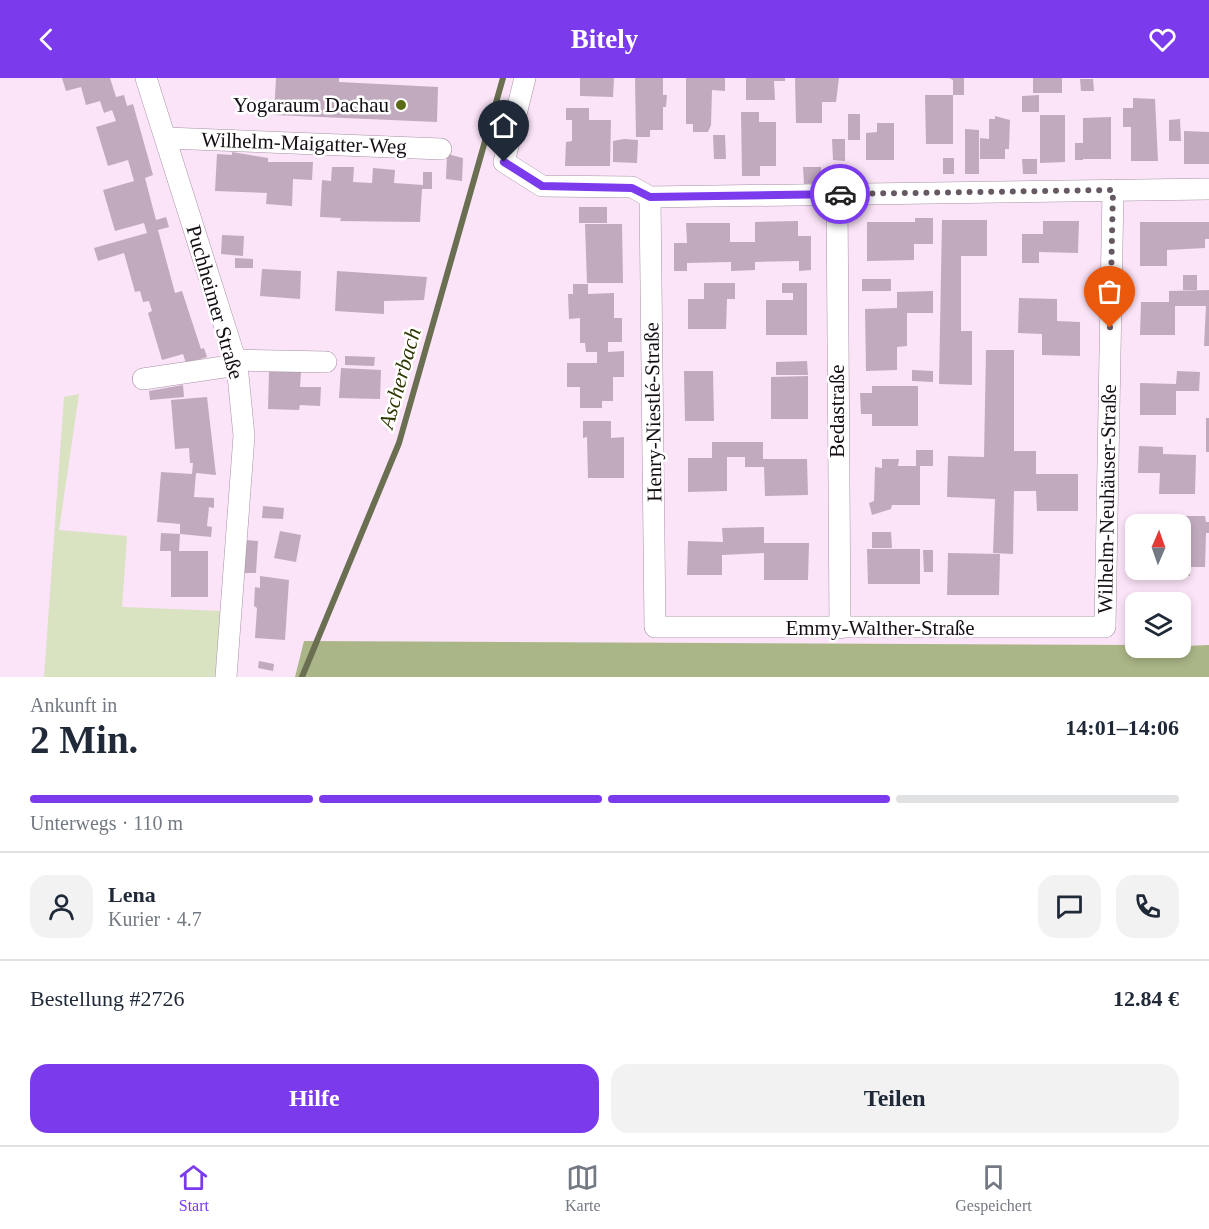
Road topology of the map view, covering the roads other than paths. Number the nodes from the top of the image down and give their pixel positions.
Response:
1 (146, 78) edge
2 (525, 78) edge
3 (168, 138) junction
4 (441, 148) dead end
5 (1209, 189) edge
6 (1113, 190) junction
7 (837, 194) junction
8 (650, 197) junction
9 (237, 362) junction
10 (326, 362) dead end
11 (142, 379) dead end
12 (655, 627) joint
13 (1105, 627) joint
14 (840, 628) junction
15 (226, 677) edge

1 - 3 street, Puchheimer Straße
2 - 8 street
3 - 4 street, Wilhelm-Maigatter-Weg
3 - 9 street, Puchheimer Straße
5 - 6 street
6 - 7 street
6 - 13 street, Wilhelm-Neuhäuser-Straße
7 - 8 street
7 - 14 street, Bedastraße
8 - 12 street, Henry-Niestlé-Straße
9 - 10 street
9 - 11 street
9 - 15 street, Puchheimer Straße
12 - 14 street, Emmy-Walther-Straße
13 - 14 street, Emmy-Walther-Straße

